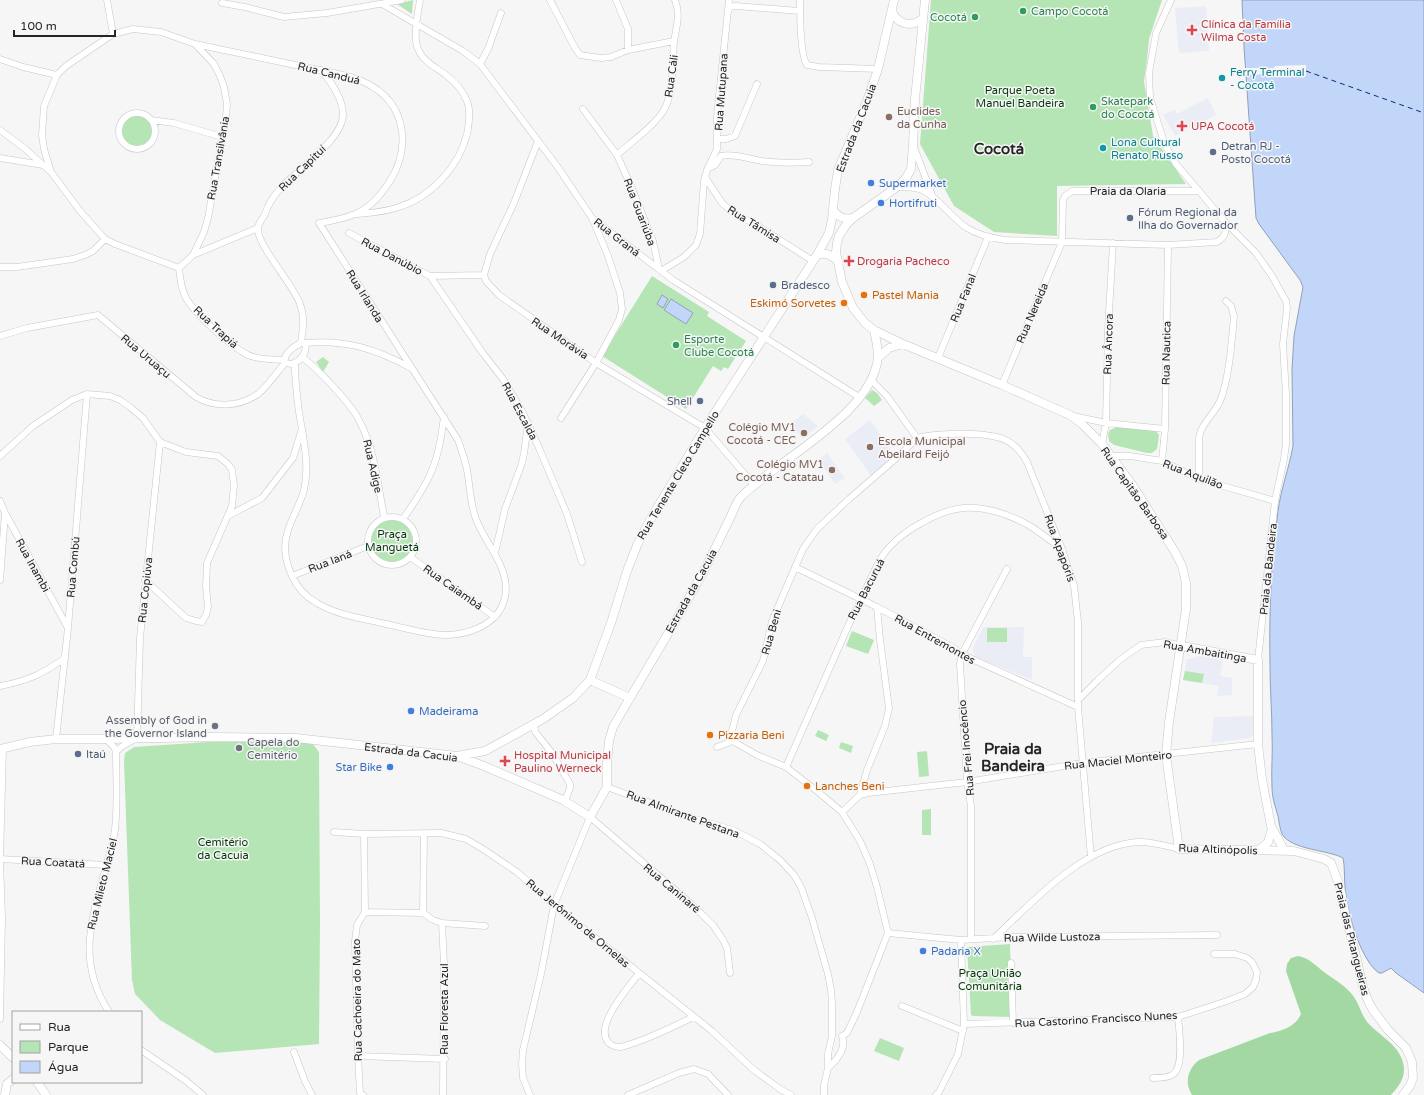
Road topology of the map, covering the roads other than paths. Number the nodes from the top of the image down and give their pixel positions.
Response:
1 (107, 0) edge
2 (402, 0) edge
3 (420, 0) edge
4 (550, 0) edge
5 (616, 0) edge
6 (675, 0) edge
7 (729, 0) edge
8 (800, 0) edge
9 (894, 0) edge
10 (925, 0) edge
11 (1171, 0) edge
12 (222, 3) dead end
13 (382, 4) junction
14 (800, 11) junction
15 (728, 12) junction
16 (892, 12) junction
17 (500, 13) dead end
18 (922, 19) junction
19 (416, 25) junction
20 (113, 34) junction
21 (674, 41) junction
22 (195, 44) junction
23 (628, 50) junction
24 (0, 59) edge
25 (480, 64) junction
26 (878, 69) junction
27 (321, 70) junction
28 (57, 75) junction
29 (757, 84) dead end
30 (583, 109) dead end
31 (151, 120) junction
32 (0, 130) edge
33 (222, 137) junction
34 (718, 139) junction
35 (538, 140) junction
36 (913, 146) junction
37 (617, 155) junction
38 (0, 158) edge
39 (809, 162) dead end
40 (43, 165) junction
41 (707, 170) junction
42 (52, 172) junction
43 (705, 177) junction
44 (898, 187) junction
45 (1199, 191) junction
46 (933, 198) junction
47 (833, 210) junction
48 (355, 214) junction
49 (592, 218) junction
50 (853, 218) junction
51 (322, 222) joint
52 (1225, 222) junction
53 (258, 228) junction
54 (349, 233) dead end
55 (988, 237) junction
56 (105, 239) junction
57 (1062, 242) junction
58 (1113, 243) junction
59 (1168, 245) junction
60 (193, 255) junction
61 (815, 258) junction
62 (838, 262) junction
63 (0, 267) edge
64 (179, 268) junction
65 (660, 270) junction
66 (484, 275) junction
67 (430, 276) junction
68 (1226, 301) dead end
69 (874, 330) junction
70 (0, 336) edge
71 (764, 336) junction
72 (305, 343) junction
73 (903, 344) junction
74 (303, 356) junction
75 (878, 358) junction
76 (938, 358) junction
77 (286, 362) junction
78 (596, 363) junction
79 (412, 369) junction
80 (871, 380) junction
81 (1002, 385) junction
82 (87, 394) junction
83 (859, 397) junction
84 (1070, 415) junction
85 (444, 416) junction
86 (561, 418) dead end
87 (528, 423) junction
88 (1106, 423) junction
89 (704, 428) junction
90 (302, 429) junction
91 (1165, 429) junction
92 (916, 438) junction
93 (160, 442) junction
94 (1102, 444) junction
95 (0, 456) edge
96 (1109, 456) junction
97 (1162, 461) junction
98 (1199, 479) junction
99 (754, 485) junction
100 (0, 501) edge
101 (1275, 502) junction
102 (5, 513) junction
103 (228, 516) junction
104 (384, 518) junction
105 (404, 519) junction
106 (368, 546) junction
107 (1062, 549) junction
108 (495, 553) junction
109 (410, 557) junction
110 (582, 562) dead end
111 (794, 567) junction
112 (1007, 569) dead end
113 (292, 576) junction
114 (0, 580) edge
115 (145, 580) junction
116 (862, 600) junction
117 (878, 607) junction
118 (495, 617) junction
119 (68, 628) junction
120 (1182, 646) junction
121 (962, 654) junction
122 (65, 658) junction
123 (1258, 660) junction
124 (590, 680) junction
125 (0, 686) edge
126 (630, 698) junction
127 (1078, 704) junction
128 (533, 724) junction
129 (137, 738) junction
130 (56, 739) junction
131 (106, 739) junction
132 (733, 741) junction
133 (1258, 744) junction
134 (717, 747) dead end
135 (1, 749) edge
136 (485, 751) junction
137 (116, 752) junction
138 (1166, 755) junction
139 (457, 756) junction
140 (1082, 763) junction
141 (484, 766) junction
142 (786, 767) junction
143 (967, 782) junction
144 (607, 787) junction
145 (860, 795) junction
146 (564, 802) junction
147 (842, 812) junction
148 (590, 817) junction
149 (1272, 829) junction
150 (334, 832) dead end
151 (424, 833) junction
152 (364, 834) junction
153 (1179, 849) junction
154 (1259, 850) junction
155 (1284, 850) junction
156 (1091, 856) junction
157 (0, 860) edge
158 (106, 865) junction
159 (554, 905) junction
160 (365, 912) junction
161 (423, 913) junction
162 (442, 923) junction
163 (485, 926) dead end
164 (888, 933) junction
165 (1217, 935) dead end
166 (971, 939) junction
167 (993, 939) junction
168 (960, 940) junction
169 (1214, 954) dead end
170 (1011, 963) dead end
171 (639, 973) junction
172 (730, 973) dead end
173 (902, 1006) dead end
174 (108, 1011) edge
175 (693, 1017) junction
176 (1178, 1017) junction
177 (0, 1019) edge
178 (1013, 1023) junction
179 (963, 1028) junction
180 (832, 1036) junction
181 (842, 1036) junction
182 (0, 1045) edge
183 (142, 1051) edge
184 (294, 1052) dead end
185 (828, 1054) junction
186 (358, 1056) junction
187 (12, 1057) edge
188 (838, 1058) junction
189 (445, 1059) junction
190 (828, 1068) junction
191 (1153, 1078) dead end
192 (12, 1080) edge
193 (38, 1083) edge
194 (0, 1089) edge
195 (360, 1094) edge
196 (4, 1095) edge
197 (46, 1095) edge
198 (203, 1095) edge
199 (312, 1095) edge
200 (444, 1095) edge
201 (530, 1095) edge
202 (628, 1095) edge
203 (728, 1095) edge
204 (791, 1095) edge
205 (824, 1095) edge
206 (936, 1095) edge
207 (1403, 1095) edge

1 - 20 street
2 - 13 street
3 - 19 street
4 - 23 street
5 - 23 street
6 - 21 street, Rua Cáli
7 - 15 street, Rua Mutupana
8 - 14 street
9 - 16 main road, Estrada da Cacuia
10 - 18 main road, Rua Capitão Barbosa
11 - 45 street
12 - 13 street
13 - 19 street, Rua Graná
14 - 15 street
14 - 26 street
15 - 34 street, Rua Mutupana
16 - 18 main road
16 - 26 main road, Estrada da Cacuia
17 - 25 street
18 - 36 main road, Rua Capitão Barbosa
19 - 25 street, Rua Graná
19 - 48 street
20 - 22 street, Rua Transilvânia
20 - 28 street, Rua Transilvânia
21 - 23 street
21 - 37 street, Rua Cáli
22 - 27 street, Rua Canduá
22 - 33 street, Rua Transilvânia
24 - 28 street
25 - 35 street, Rua Graná
26 - 47 main road, Estrada da Cacuia
27 - 48 street, Rua Canduá
27 - 53 street, Rua Capituí
28 - 42 street, Rua Transilvânia
29 - 34 street
30 - 37 street, Rua Guariúba
31 - 31 street
31 - 33 street
32 - 40 street
33 - 60 street, Rua Transilvânia
34 - 41 street, Rua Mutupana
35 - 49 street, Rua Graná
35 - 66 street
36 - 44 main road, Rua Capitão Barbosa
36 - 46 street
37 - 65 street, Rua Guariúba
38 - 40 street
39 - 41 street
40 - 42 street
41 - 43 street, Rua Mutupana
42 - 56 street, Rua Transilvânia
43 - 61 street, Rua Tâmisa
43 - 65 street, Rua Mutupana
44 - 46 street
44 - 50 main road, Rua Capitão Barbosa
45 - 52 street
45 - 57 street, Praia da Olaria
46 - 55 street
47 - 50 main road
47 - 61 main road, Estrada da Cacuia
48 - 51 street, Rua Canduá
49 - 65 street, Rua Graná
49 - 78 street
50 - 62 main road, Rua Capitão Barbosa
51 - 79 street, Rua Irlanda
52 - 59 street
52 - 101 street, Praia da Bandeira
53 - 60 street
53 - 72 street
54 - 67 street, Rua Danúbio
55 - 57 street
55 - 76 street, Rua Fanal
56 - 63 street
56 - 64 street, Rua Transilvânia
57 - 58 street
57 - 81 street, Rua Nereida
58 - 59 street
58 - 88 street, Rua Âncora
59 - 91 street, Rua Nautica
60 - 64 street, Rua Transilvânia
61 - 62 main road
61 - 71 main road, Rua Tenente Cleto Campello
62 - 69 main road, Rua Capitão Barbosa
64 - 77 street, Rua Trapiá
65 - 71 street, Rua Graná
66 - 67 street, Rua Danúbio
66 - 78 street, Rua Morávia
67 - 87 street, Rua Escalda
68 - 98 street
69 - 73 main road, Rua Capitão Barbosa
69 - 75 main road, Estrada da Cacuia
70 - 77 street, Rua Uruaçu
71 - 83 street, Rua Graná
71 - 89 main road, Rua Tenente Cleto Campello
72 - 74 street
72 - 77 street
72 - 79 street
73 - 75 main road
73 - 76 main road, Rua Capitão Barbosa
74 - 77 street
74 - 104 street, Rua Adige
75 - 80 main road, Estrada da Cacuia
76 - 81 main road, Rua Capitão Barbosa
77 - 90 street
78 - 86 street
78 - 89 street, Rua Morávia
79 - 85 street, Rua Irlanda
80 - 83 main road, Estrada da Cacuia
80 - 92 street
81 - 84 main road, Rua Capitão Barbosa
82 - 93 street
82 - 95 street
82 - 119 street, Rua Combú
83 - 99 main road, Estrada da Cacuia
84 - 88 street
84 - 94 main road, Rua Capitão Barbosa
85 - 105 street
85 - 108 street, Rua Irlanda
87 - 108 street
87 - 110 street, Rua Escalda
88 - 91 street
88 - 94 street, Rua Âncora
89 - 99 street, Rua Morávia
89 - 124 main road, Rua Tenente Cleto Campello
90 - 103 street
90 - 113 street
91 - 97 street, Rua Nautica
92 - 107 street, Rua Apapóris
92 - 111 street, Rua Beni
93 - 103 street
93 - 115 street, Rua Copiúva
94 - 96 main road, Rua Capitão Barbosa
96 - 97 street, Rua Aquilão
96 - 120 main road, Rua Capitão Barbosa
97 - 98 street, Rua Aquilão
98 - 101 street, Rua Aquilão
99 - 126 main road, Estrada da Cacuia
100 - 102 street, Rua Inambi
101 - 123 street, Praia da Bandeira
102 - 114 street
102 - 119 street, Rua Inambi
103 - 115 street
104 - 105 street
104 - 106 street
105 - 109 street
106 - 109 street
106 - 113 street, Rua Ianá
107 - 116 street, Rua Bacuruá
107 - 127 street, Rua Apapóris
108 - 118 street, Rua Irlanda
109 - 118 street, Rua Caiambá
111 - 116 street, Rua Entremontes
111 - 132 street, Rua Beni
112 - 121 street, Rua Frei Inocêncio
113 - 118 street
115 - 129 street, Rua Copiúva
116 - 117 street, Rua Entremontes
116 - 142 street, Rua Bacuruá
117 - 121 street, Rua Entremontes
117 - 145 street
119 - 122 street, Rua Combú
120 - 123 main road, Rua Ambaitinga
120 - 127 street, Rua Ambaitinga
120 - 138 main road, Rua Capitão Barbosa
121 - 127 street, Rua Entremontes
121 - 143 street, Rua Frei Inocêncio
122 - 125 street
122 - 130 street, Rua Combú
123 - 133 main road, Praia da Bandeira
124 - 126 main road
124 - 128 main road, Rua Tenente Cleto Campello
126 - 144 main road, Estrada da Cacuia
127 - 140 street, Rua Apapóris
128 - 136 main road, Rua Tenente Cleto Campello
128 - 146 street
129 - 131 main road, Estrada da Cacuia
129 - 137 street
129 - 139 main road, Estrada da Cacuia
130 - 131 main road, Estrada da Cacuia
130 - 135 main road, Estrada da Cacuia
131 - 137 street
132 - 134 street
132 - 142 street
133 - 138 street, Rua Maciel Monteiro
133 - 149 main road, Praia da Bandeira
135 - 157 street
136 - 139 main road, Rua Tenente Cleto Campello
136 - 141 main road
137 - 158 street, Rua Mileto Maciel
138 - 140 street, Rua Maciel Monteiro
138 - 153 main road, Rua Capitão Barbosa
139 - 141 main road, Estrada da Cacuia
140 - 143 street, Rua Maciel Monteiro
140 - 156 street, Rua Apapóris
141 - 146 main road, Estrada da Cacuia
142 - 147 street
143 - 145 street, Rua Maciel Monteiro
143 - 166 street, Rua Frei Inocêncio
144 - 148 main road, Estrada da Cacuia
144 - 180 street, Rua Almirante Pestana
145 - 147 street
146 - 148 main road, Estrada da Cacuia
147 - 164 street
148 - 159 street
148 - 172 street, Rua Caninaré
149 - 154 main road
149 - 155 main road, Praia da Bandeira
150 - 152 street, Rua Jerônimo de Ornelas
151 - 152 street, Rua Jerônimo de Ornelas
151 - 159 street, Rua Jerônimo de Ornelas
151 - 161 street
152 - 160 street, Rua Cachoeira do Mato
153 - 154 main road, Rua Altinópolis
153 - 156 street, Rua Altinópolis
154 - 155 main road, Rua Altinópolis
155 - 207 main road, Praia das Pitangueiras
156 - 167 street, Rua Altinópolis
157 - 158 street, Rua Coatatá
157 - 177 street
158 - 174 street, Rua Mileto Maciel
159 - 171 street, Rua Jerônimo de Ornelas
159 - 201 street
160 - 161 street
160 - 186 street, Rua Cachoeira do Mato
161 - 162 street
162 - 163 street
162 - 189 street, Rua Floresta Azul
164 - 168 street, Rua Wilde Lustoza
164 - 181 street
165 - 167 street, Rua Wilde Lustoza
166 - 167 street, Rua Wilde Lustoza
166 - 168 street, Rua Wilde Lustoza
168 - 179 street
169 - 176 street, Rua Castorino Francisco Nunes
170 - 178 street
171 - 175 street, Rua Jerônimo de Ornelas
171 - 175 street
173 - 179 street
175 - 204 street, Rua Jerônimo de Ornelas
176 - 178 street, Rua Castorino Francisco Nunes
176 - 191 street
178 - 179 street, Rua Castorino Francisco Nunes
179 - 206 street
180 - 181 street
180 - 185 street, Rua Almirante Pestana
181 - 188 street
182 - 187 main road
183 - 198 street
184 - 199 street
185 - 188 street
185 - 190 street
186 - 189 street
186 - 195 street, Rua Cachoeira do Mato
188 - 190 street
189 - 200 street, Rua Floresta Azul
190 - 205 street
192 - 196 main road
193 - 197 main road
194 - 196 main road
202 - 203 street

